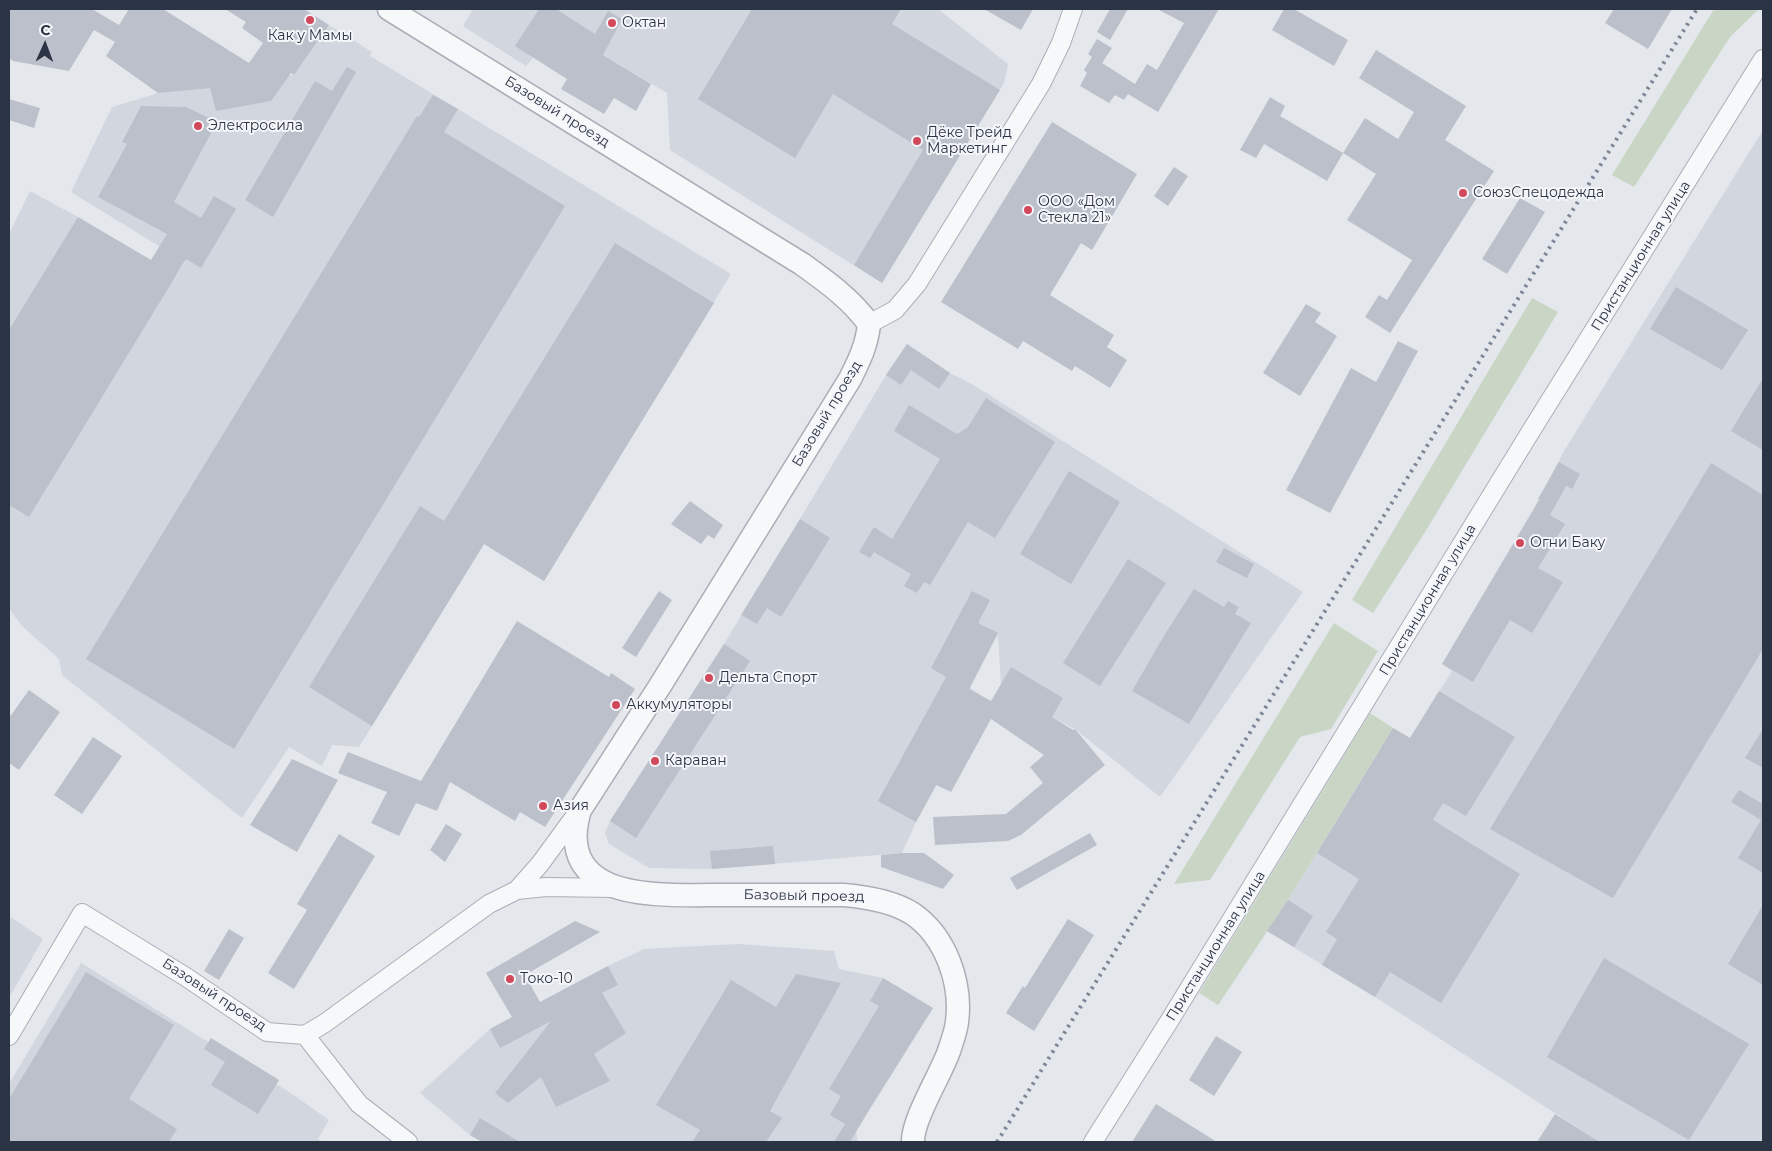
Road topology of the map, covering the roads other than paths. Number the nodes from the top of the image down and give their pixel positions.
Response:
1 (389, 9) edge
2 (1073, 9) edge
3 (1763, 59) edge
4 (869, 324) junction
5 (580, 810) junction
6 (621, 889) junction
7 (517, 890) junction
8 (305, 1035) junction
9 (9, 1036) edge
10 (912, 1141) edge
11 (408, 1142) edge
12 (1093, 1142) edge

1 - 4 street, Базовый проезд
2 - 4 street
3 - 12 street, Пристанционная улица
4 - 5 street, Базовый проезд
5 - 6 street, Базовый проезд
5 - 7 street, Базовый проезд
6 - 7 street, Базовый проезд
6 - 10 street, Базовый проезд
7 - 8 street, Базовый проезд
8 - 9 street, Базовый проезд
8 - 11 street

